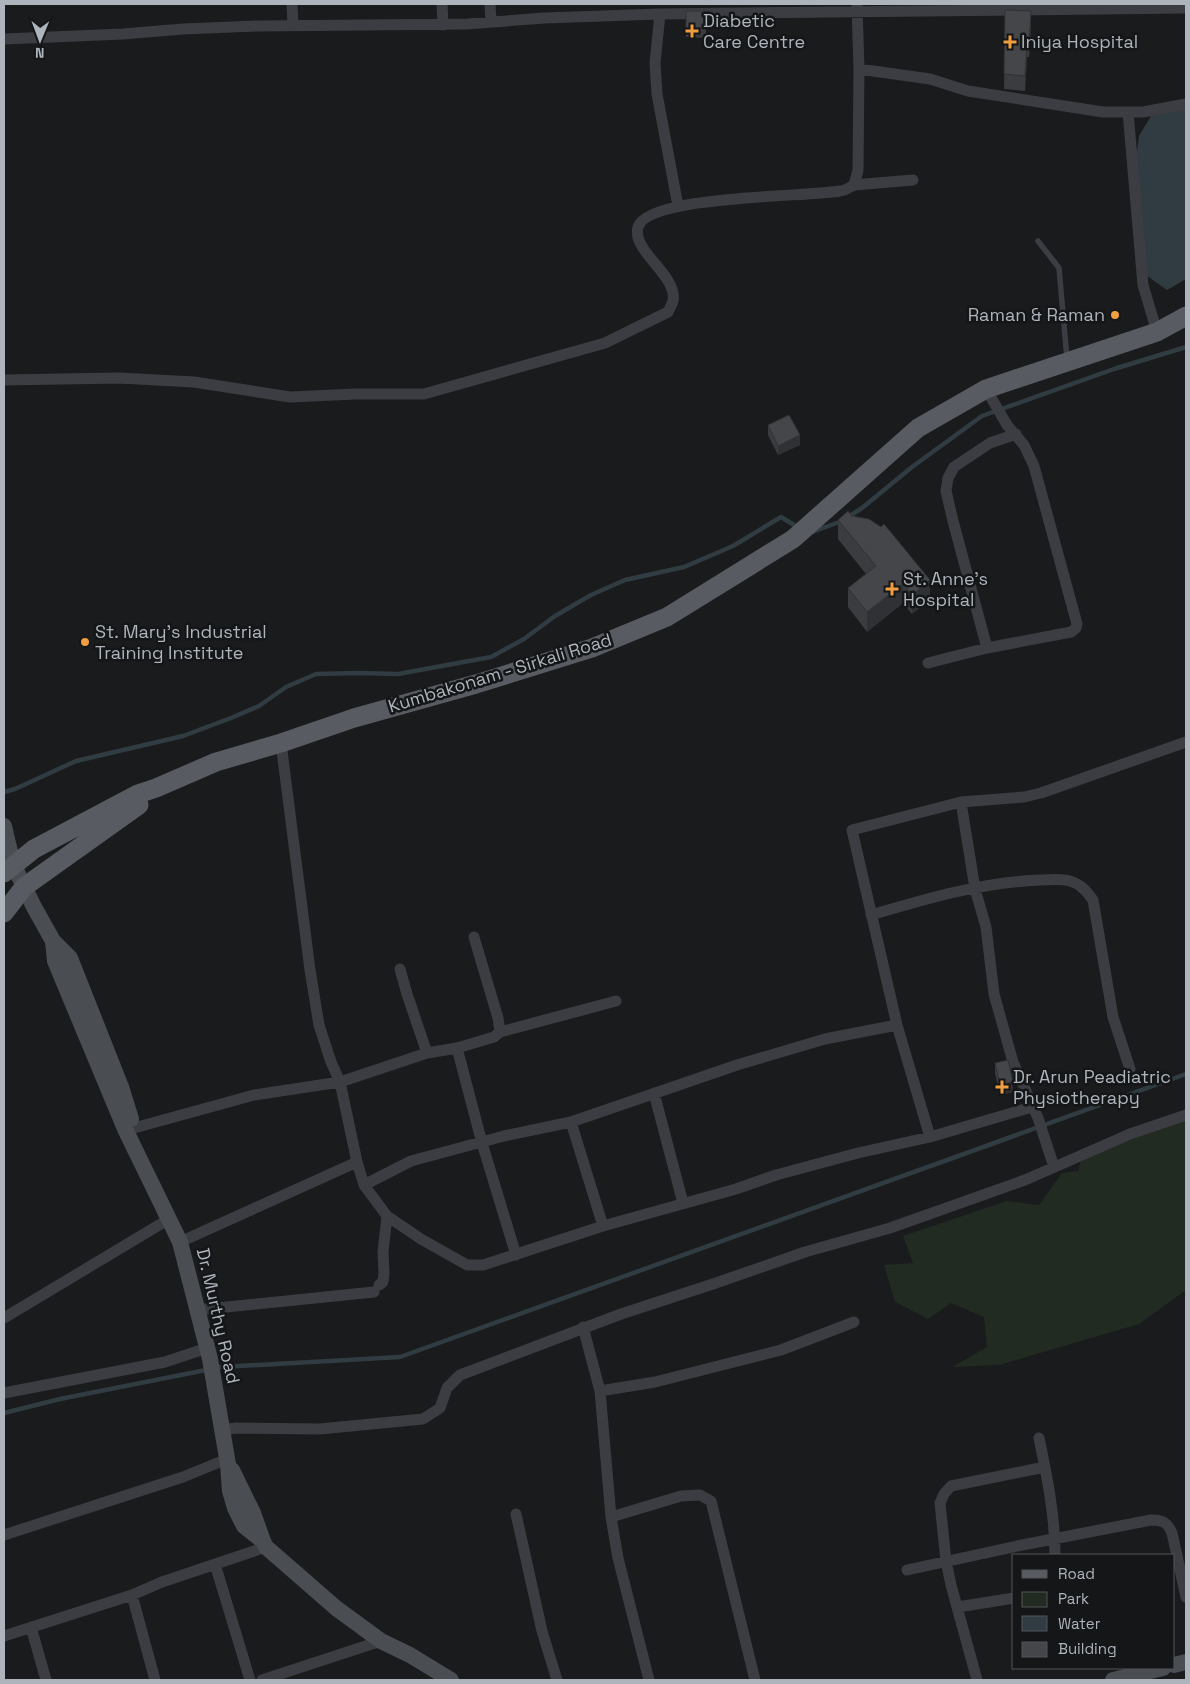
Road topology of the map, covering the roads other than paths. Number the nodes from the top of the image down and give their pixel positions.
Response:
1 (292, 4) edge
2 (442, 4) edge
3 (490, 4) edge
4 (857, 8) edge
5 (1186, 8) edge
6 (660, 14) junction
7 (491, 22) junction
8 (293, 25) junction
9 (442, 25) junction
10 (4, 38) edge
11 (859, 69) junction
12 (1186, 104) edge
13 (1128, 112) junction
14 (913, 180) dead end
15 (854, 185) junction
16 (678, 206) junction
17 (1038, 241) dead end
18 (1186, 316) edge
19 (1157, 332) junction
20 (1068, 361) junction
21 (4, 380) edge
22 (986, 389) junction
23 (1012, 430) junction
24 (987, 648) junction
25 (928, 664) dead end
26 (1186, 742) edge
27 (281, 743) junction
28 (156, 788) junction
29 (960, 802) junction
30 (4, 826) edge
31 (8, 869) edge
32 (24, 888) junction
33 (975, 889) junction
34 (4, 913) edge
35 (871, 915) junction
36 (474, 937) dead end
37 (53, 941) junction
38 (400, 968) dead end
39 (616, 1001) dead end
40 (897, 1025) junction
41 (500, 1032) junction
42 (457, 1048) junction
43 (427, 1053) junction
44 (1130, 1068) dead end
45 (340, 1082) junction
46 (654, 1093) junction
47 (1032, 1107) junction
48 (1186, 1115) edge
49 (571, 1122) junction
50 (134, 1128) junction
51 (930, 1137) junction
52 (482, 1143) junction
53 (357, 1162) junction
54 (1054, 1167) junction
55 (151, 1183) junction
56 (364, 1185) junction
57 (682, 1203) junction
58 (386, 1216) junction
59 (169, 1219) junction
60 (603, 1226) junction
61 (180, 1242) junction
62 (516, 1255) junction
63 (197, 1310) junction
64 (4, 1318) edge
65 (854, 1322) dead end
66 (583, 1327) junction
67 (208, 1354) junction
68 (600, 1391) junction
69 (4, 1393) edge
70 (222, 1430) junction
71 (1039, 1438) dead end
72 (227, 1461) junction
73 (1045, 1467) junction
74 (516, 1514) dead end
75 (611, 1517) junction
76 (4, 1535) edge
77 (1055, 1540) junction
78 (264, 1544) junction
79 (1055, 1554) edge
80 (946, 1561) junction
81 (215, 1564) junction
82 (907, 1570) dead end
83 (132, 1595) junction
84 (1186, 1596) edge
85 (1012, 1598) edge
86 (958, 1607) junction
87 (31, 1627) junction
88 (4, 1636) edge
89 (381, 1641) junction
90 (1159, 1669) edge
91 (46, 1680) edge
92 (155, 1680) edge
93 (250, 1680) edge
94 (262, 1680) edge
95 (451, 1680) edge
96 (557, 1680) edge
97 (649, 1680) edge
98 (755, 1680) edge
99 (978, 1680) edge
100 (1113, 1680) edge

1 - 8 street
2 - 9 street
3 - 7 street
4 - 5 street
4 - 6 street
4 - 11 street
6 - 7 street
6 - 16 street
7 - 9 street
8 - 9 street
8 - 10 street
11 - 13 street
11 - 15 street
12 - 13 street
13 - 19 street
14 - 15 street
15 - 16 street
16 - 21 street
17 - 20 lane
18 - 19 main road, Kumbakonam - Sirkali Road
19 - 20 main road, Kumbakonam - Sirkali Road
20 - 22 main road, Kumbakonam - Sirkali Road
22 - 23 street
22 - 27 main road, Kumbakonam - Sirkali Road
23 - 24 street
23 - 24 street
24 - 25 street
26 - 29 street
27 - 28 main road, Kumbakonam - Sirkali Road
27 - 45 street
28 - 31 main road, Kumbakonam - Sirkali Road
28 - 32 main road, Kumbakonam - Sirkali Road
29 - 33 street
29 - 35 street
30 - 31 main road, Dr. Murthy Road
31 - 32 main road, Dr. Murthy Road
32 - 34 main road, Kumbakonam - Sirkali Road
32 - 37 main road, Dr. Murthy Road
33 - 35 street
33 - 44 street
33 - 47 street
35 - 40 street
36 - 41 street
37 - 50 main road, Dr. Murthy Road
37 - 55 main road, Dr. Murthy Road
38 - 43 street
39 - 41 street
40 - 46 street
40 - 51 street
41 - 42 street
42 - 43 street
42 - 52 street
43 - 45 street
45 - 50 street
45 - 53 street
46 - 49 street
46 - 57 street
47 - 51 street
47 - 54 street
48 - 54 street
49 - 52 street
49 - 60 street
50 - 55 main road, Dr. Murthy Road
51 - 57 street
52 - 56 street
52 - 62 street
53 - 56 street
53 - 61 street
54 - 66 street
55 - 59 main road, Dr. Murthy Road
56 - 58 street
57 - 60 street
58 - 62 street
58 - 63 street
59 - 61 main road, Dr. Murthy Road
59 - 64 street
60 - 62 street
61 - 63 main road, Dr. Murthy Road
63 - 67 main road, Dr. Murthy Road
65 - 68 street
66 - 68 street
66 - 70 street
67 - 69 street
67 - 70 main road, Dr. Murthy Road
68 - 75 street
70 - 72 main road, Dr. Murthy Road
71 - 73 street
72 - 76 street
72 - 78 main road, Dr. Murthy Road
73 - 77 street
73 - 80 street
74 - 96 street
75 - 97 street
75 - 98 street
77 - 79 street
77 - 80 street
77 - 84 street
78 - 81 street
78 - 89 main road
80 - 82 street
80 - 86 street
81 - 83 street
81 - 93 street
83 - 87 street
83 - 92 street
85 - 86 street
86 - 99 street
87 - 88 street
87 - 91 street
89 - 94 street
89 - 95 main road
90 - 100 main road

